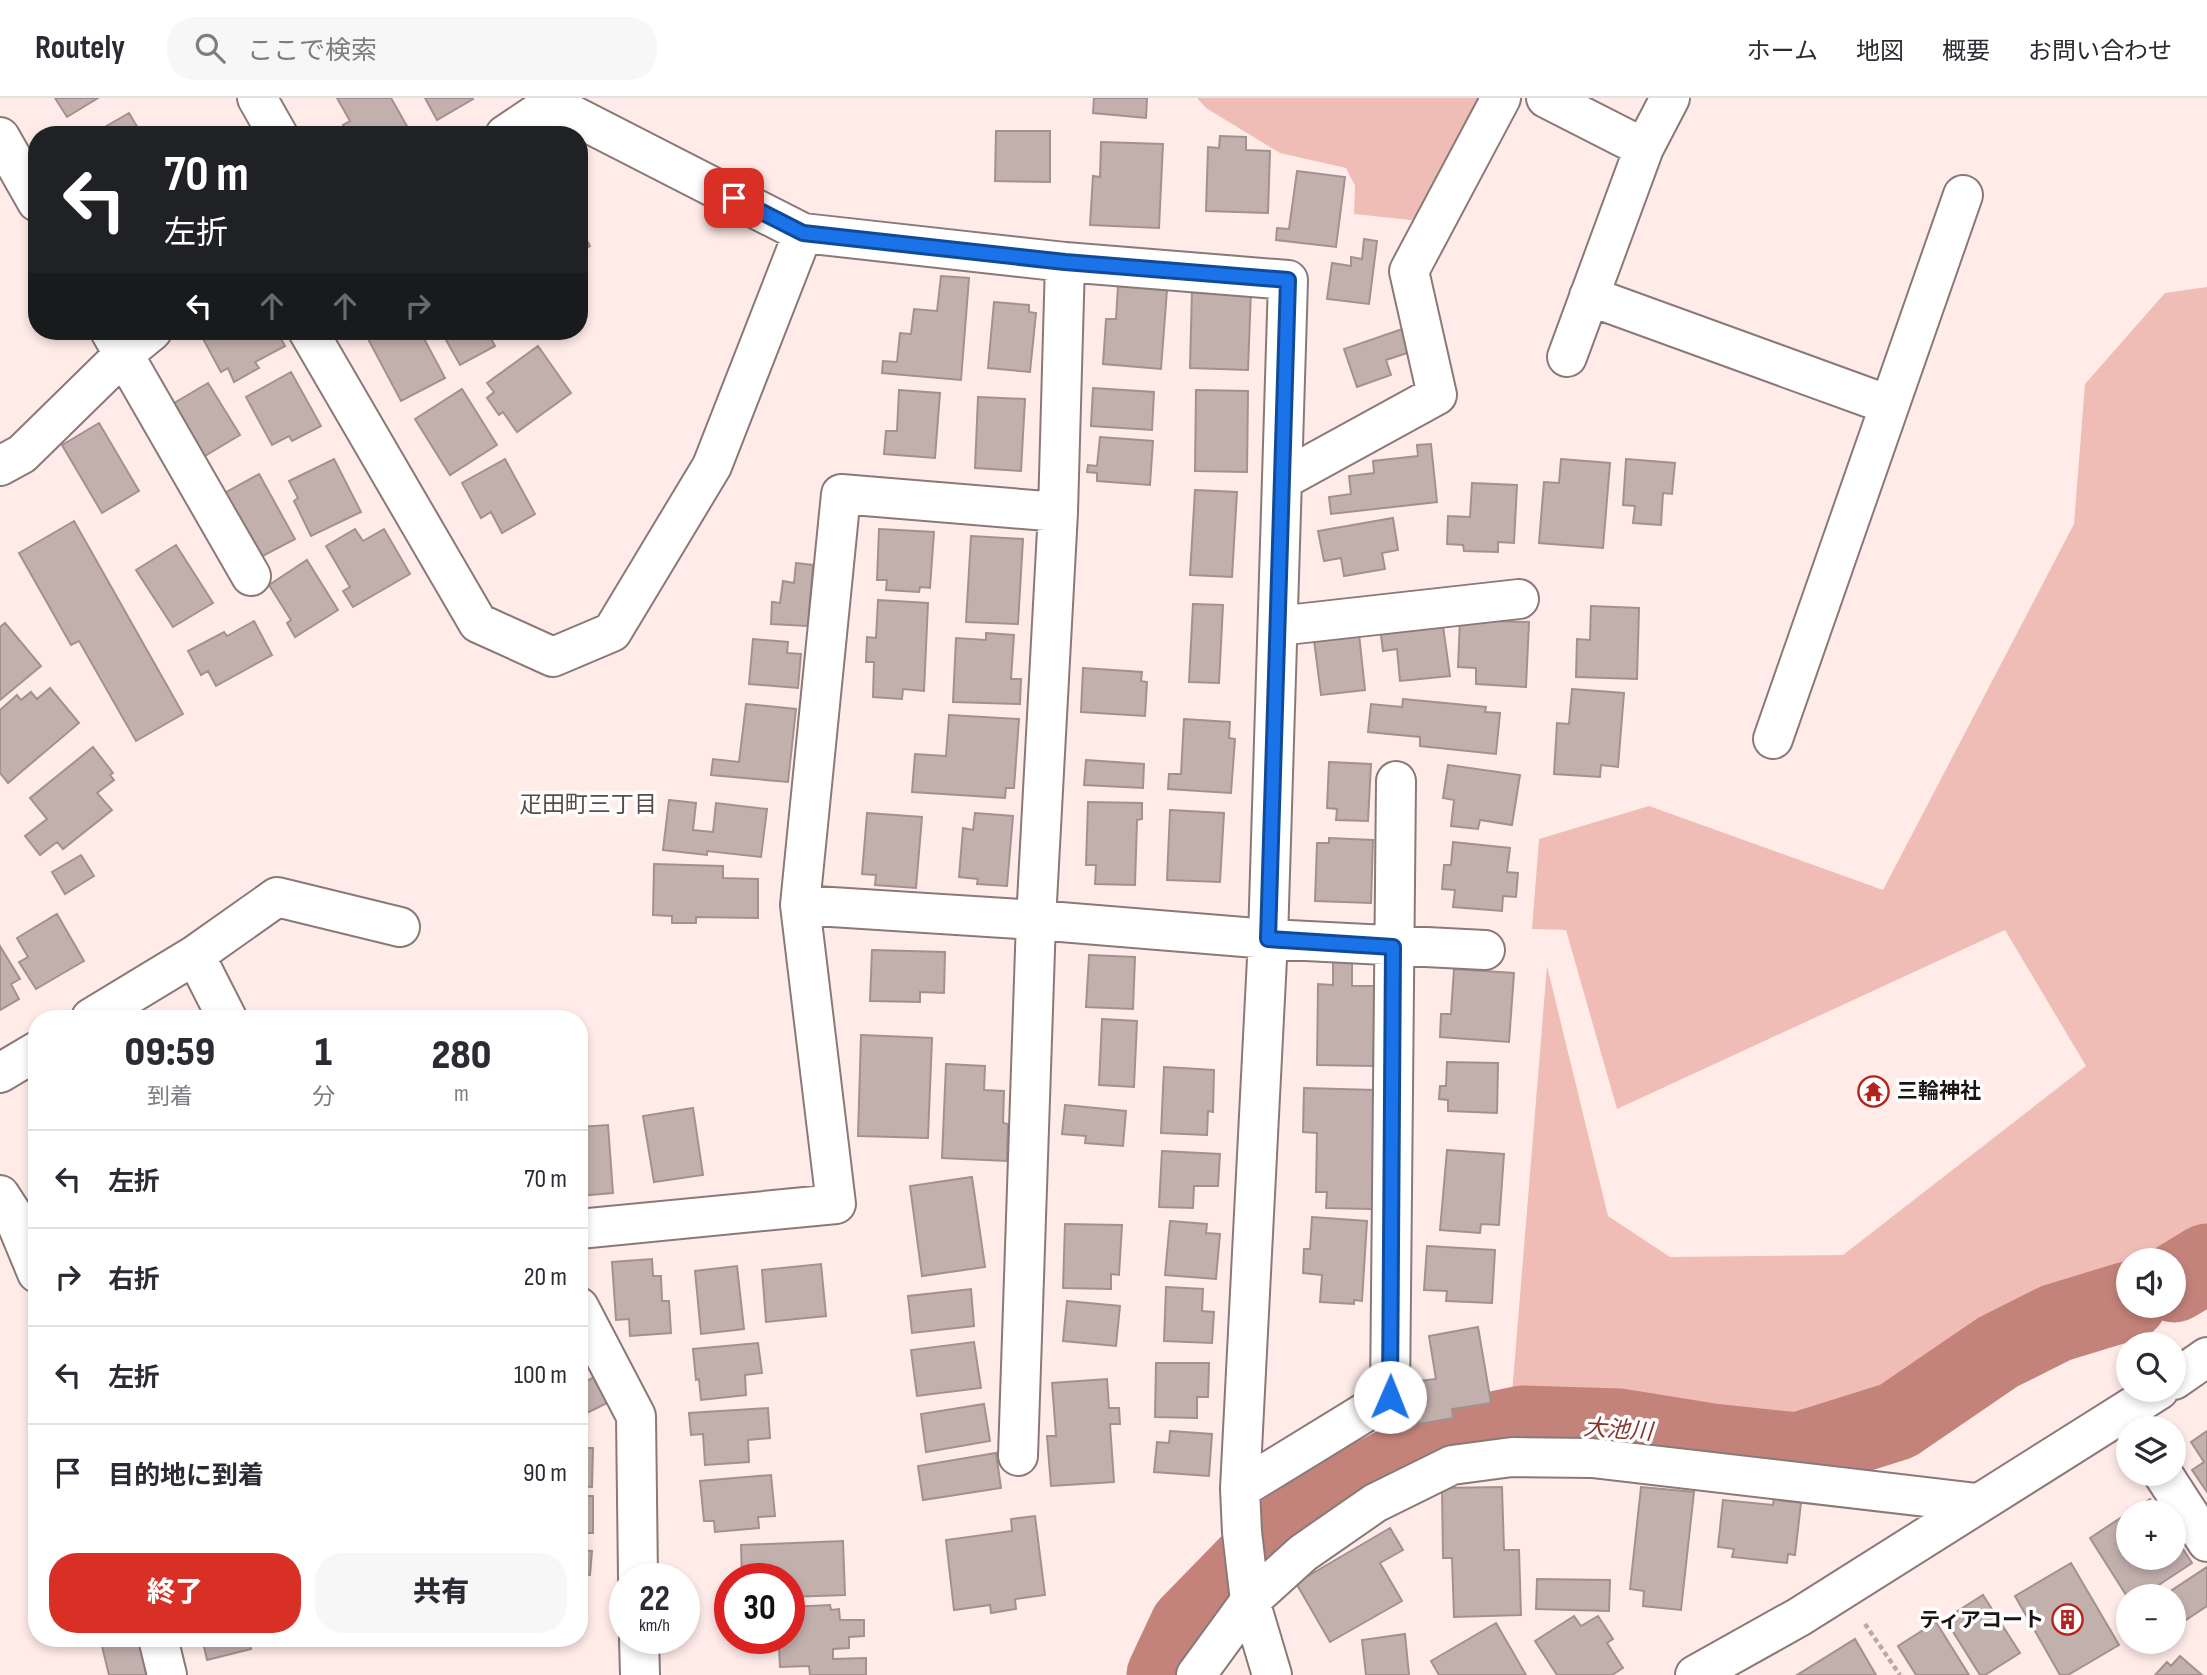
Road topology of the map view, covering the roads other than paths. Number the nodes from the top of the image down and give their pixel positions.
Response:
1 (257, 98) edge
2 (1501, 98) edge
3 (1546, 98) edge
4 (1670, 98) edge
5 (551, 100) edge
6 (273, 126) edge
7 (517, 126) edge
8 (0, 137) edge
9 (1644, 148) junction
10 (28, 186) edge
11 (1963, 195) dead end
12 (803, 233) junction
13 (1065, 262) junction
14 (1589, 296) junction
15 (128, 340) edge
16 (130, 340) edge
17 (313, 340) edge
18 (1567, 357) dead end
19 (1889, 405) junction
20 (0, 466) edge
21 (1282, 480) junction
22 (1058, 512) junction
23 (251, 576) dead end
24 (1518, 599) dead end
25 (1278, 625) junction
26 (1773, 739) dead end
27 (1396, 781) dead end
28 (800, 905) junction
29 (1037, 920) junction
30 (400, 927) dead end
31 (1268, 939) junction
32 (1393, 947) junction
33 (1485, 950) dead end
34 (195, 955) junction
35 (104, 1010) edge
36 (223, 1010) edge
37 (28, 1056) edge
38 (0, 1073) edge
39 (0, 1195) edge
40 (588, 1228) edge
41 (28, 1251) edge
42 (588, 1324) edge
43 (2207, 1357) edge
44 (2186, 1372) edge
45 (2147, 1402) edge
46 (2132, 1416) edge
47 (2116, 1427) edge
48 (1018, 1456) dead end
49 (2171, 1486) edge
50 (1240, 1489) junction
51 (1977, 1503) junction
52 (2207, 1542) edge
53 (638, 1563) edge
54 (1250, 1601) junction
55 (160, 1647) edge
56 (639, 1654) edge
57 (167, 1675) edge
58 (640, 1675) edge
59 (1196, 1675) edge
60 (1272, 1675) edge
61 (1695, 1675) edge

1 - 6 street
2 - 21 street
3 - 9 street
4 - 9 street
5 - 7 street
5 - 12 street
8 - 10 street
9 - 14 street
11 - 19 street
12 - 13 street
12 - 17 street
13 - 21 street
13 - 22 street
14 - 18 street
14 - 19 street
15 - 20 street
16 - 23 street
19 - 26 street
21 - 25 street
22 - 28 street
22 - 29 street
24 - 25 street
25 - 31 street
27 - 32 street
28 - 29 street
28 - 40 street
29 - 31 street
29 - 48 street
30 - 34 street
31 - 32 street
31 - 50 street
32 - 33 street
32 - 50 street
34 - 35 street
34 - 36 street
37 - 38 street
39 - 41 street
42 - 53 street
43 - 44 street
45 - 46 street
47 - 51 street
49 - 52 street
50 - 54 street
51 - 54 street
51 - 61 street
54 - 59 street
54 - 60 street
55 - 57 street
56 - 58 street

